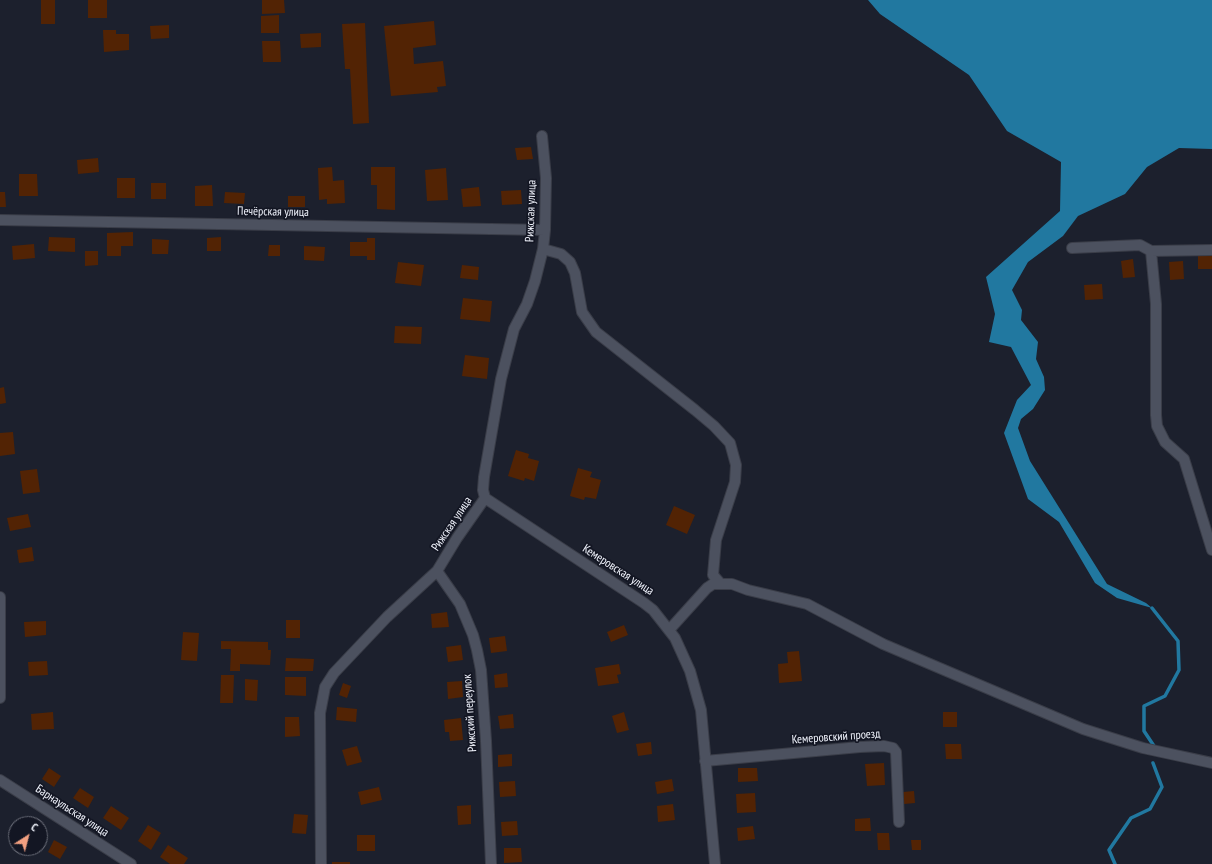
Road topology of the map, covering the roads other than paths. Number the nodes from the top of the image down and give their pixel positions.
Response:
1 (542, 136) dead end
2 (0, 220) edge
3 (545, 230) junction
4 (1072, 248) dead end
5 (543, 249) junction
6 (1212, 250) edge
7 (1151, 251) junction
8 (485, 498) junction
9 (1212, 550) edge
10 (437, 571) junction
11 (720, 583) junction
12 (0, 597) edge
13 (670, 629) junction
14 (0, 698) edge
15 (705, 761) junction
16 (1212, 764) edge
17 (0, 780) edge
18 (899, 822) dead end
19 (131, 864) edge
20 (321, 864) edge
21 (491, 864) edge
22 (716, 864) edge

1 - 3 street, Рижская улица
2 - 3 street, Печёрская улица
3 - 5 street, Рижская улица
4 - 7 street
5 - 8 street, Рижская улица
5 - 11 street
6 - 7 street
7 - 9 street
8 - 10 street, Рижская улица
8 - 13 street, Кемеровская улица
10 - 20 street, Рижская улица
10 - 21 street, Рижский переулок
11 - 13 street
11 - 16 street
12 - 14 street
13 - 15 street, Кемеровская улица
15 - 18 street, Кемеровский проезд
15 - 22 street, Кемеровская улица
17 - 19 street, Барнаульская улица

